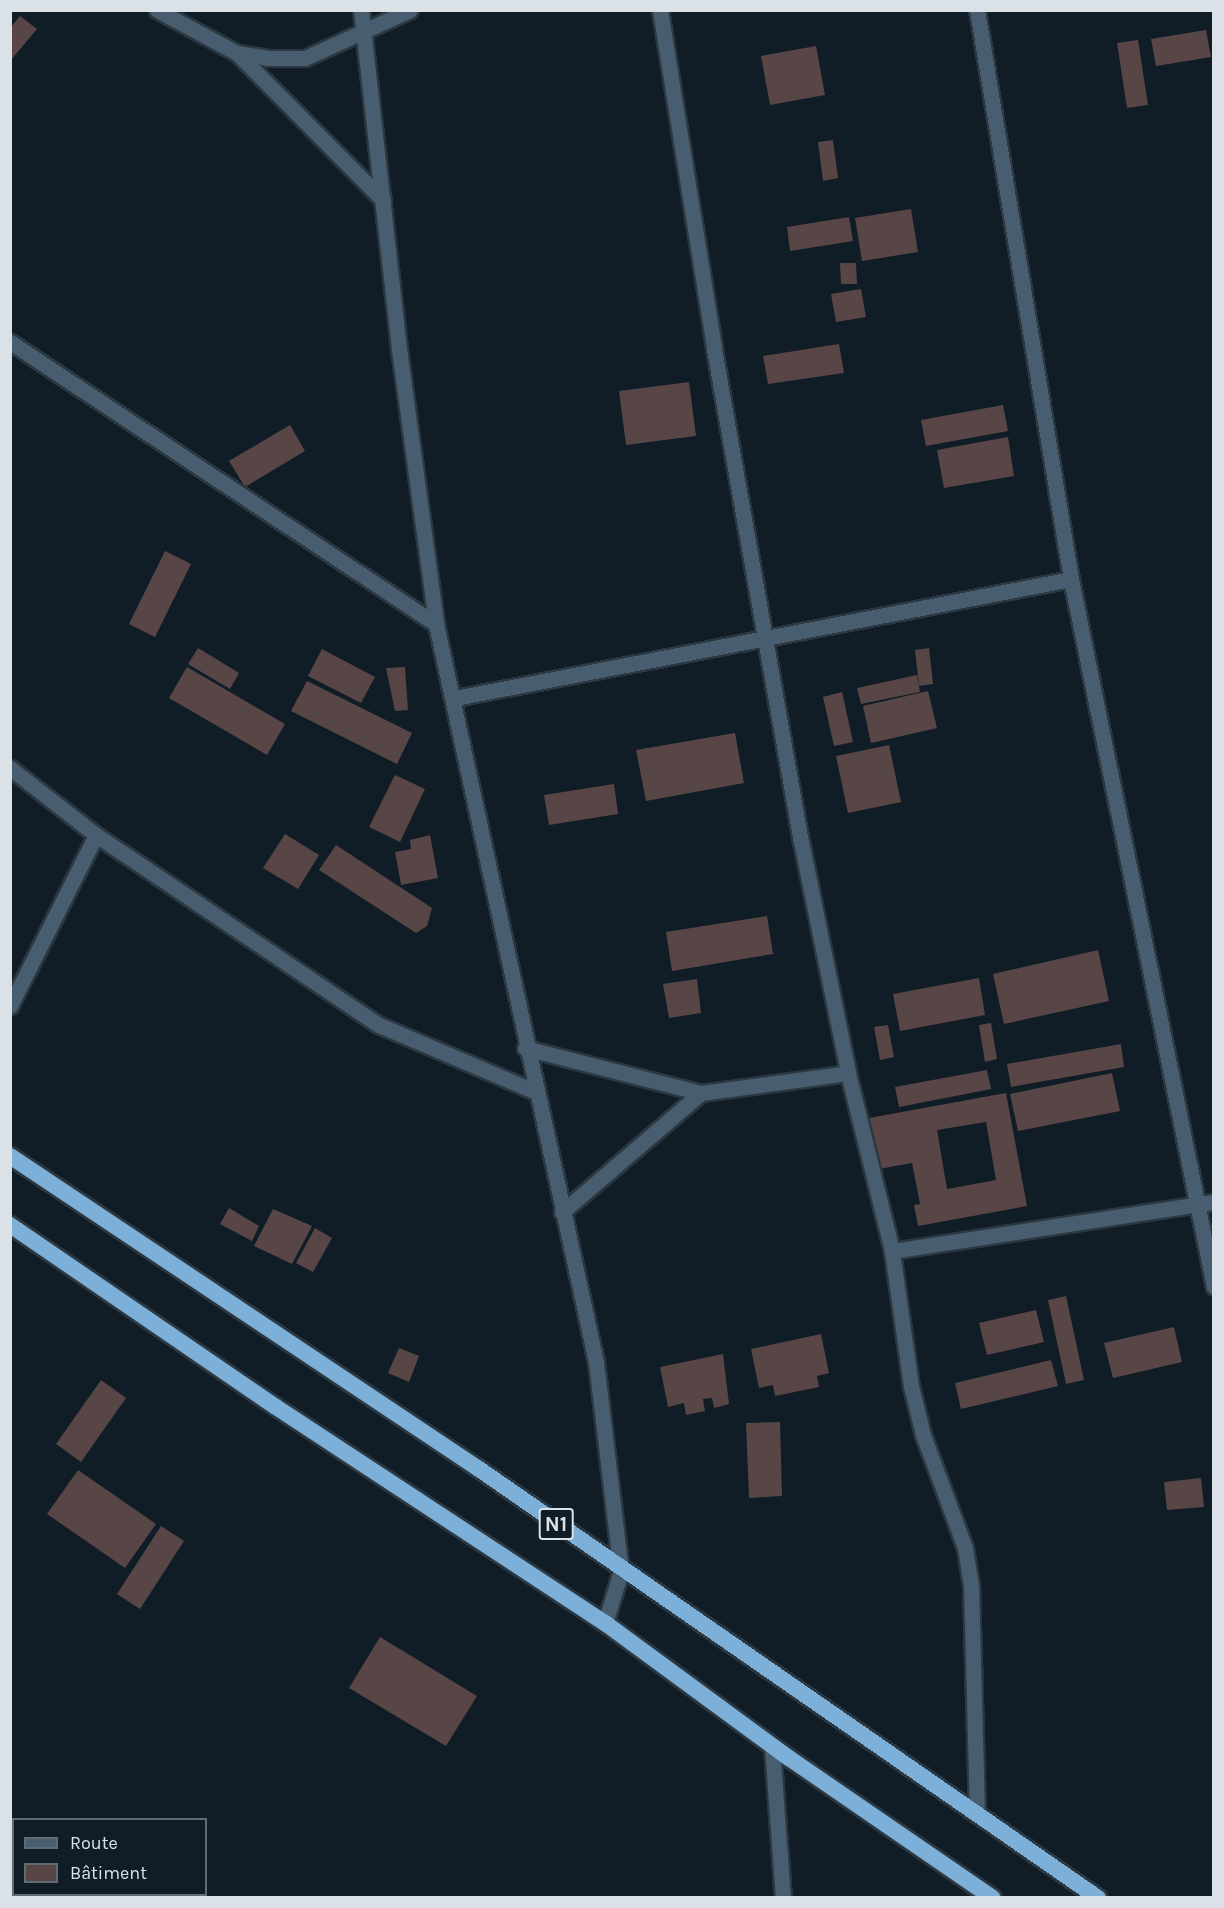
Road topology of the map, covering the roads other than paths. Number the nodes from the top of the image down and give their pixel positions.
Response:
1 (157, 10) edge
2 (361, 10) edge
3 (410, 10) edge
4 (660, 10) edge
5 (976, 10) edge
6 (364, 29) junction
7 (237, 53) junction
8 (383, 200) junction
9 (10, 342) edge
10 (1071, 579) junction
11 (436, 624) junction
12 (766, 639) junction
13 (454, 698) junction
14 (10, 768) edge
15 (96, 835) junction
16 (10, 1006) edge
17 (525, 1048) junction
18 (848, 1073) junction
19 (534, 1091) junction
20 (701, 1093) junction
21 (10, 1156) edge
22 (1214, 1202) edge
23 (1198, 1205) junction
24 (562, 1212) junction
25 (10, 1225) edge
26 (892, 1251) junction
27 (1214, 1287) edge
28 (621, 1571) junction
29 (605, 1623) junction
30 (772, 1746) junction
31 (977, 1815) junction
32 (783, 1898) edge
33 (993, 1898) edge
34 (1098, 1898) edge

1 - 7 street
2 - 6 street
3 - 6 street
4 - 12 street
5 - 10 street
6 - 7 street
6 - 8 street
7 - 8 street
8 - 11 street
9 - 11 street
10 - 12 street
10 - 23 street
11 - 13 street
12 - 13 street
12 - 18 street
13 - 17 street
14 - 15 street
15 - 16 street
15 - 19 street
17 - 19 street
17 - 20 street
18 - 20 street
18 - 26 street
19 - 24 street
20 - 24 street
21 - 28 highway, N1
22 - 23 street
23 - 26 street
23 - 27 street
24 - 28 street
25 - 29 highway, N1
26 - 31 street
28 - 29 street
28 - 31 highway, N1
29 - 30 highway, N1
30 - 32 street
30 - 33 highway, N1
31 - 34 highway, N1

